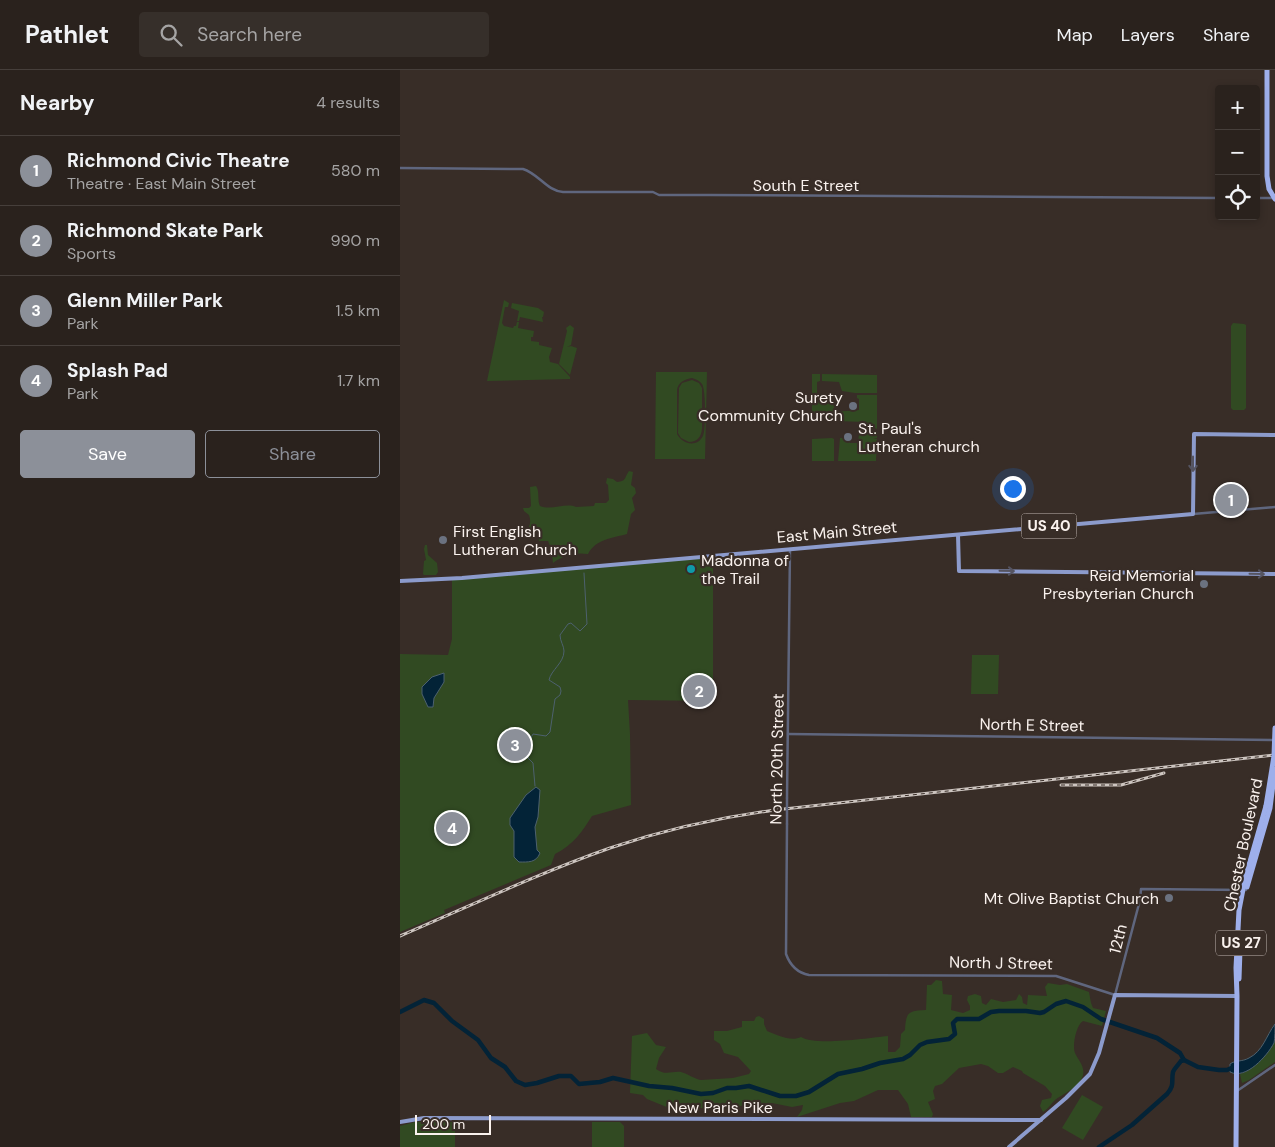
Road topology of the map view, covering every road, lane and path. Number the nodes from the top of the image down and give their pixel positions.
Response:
1 (1267, 70) edge
2 (400, 168) edge
3 (1215, 198) edge
4 (1260, 198) edge
5 (1275, 198) edge
6 (1275, 434) edge
7 (1275, 508) edge
8 (1193, 514) junction
9 (958, 535) junction
10 (790, 549) junction
11 (1275, 574) edge
12 (400, 581) edge
13 (1275, 728) edge
14 (788, 734) junction
15 (1275, 740) edge
16 (1275, 770) edge
17 (1268, 807) junction
18 (1245, 890) junction
19 (794, 967) joint
20 (1115, 995) junction
21 (1238, 996) junction
22 (1275, 1065) edge
23 (1237, 1089) junction
24 (1041, 1120) junction
25 (400, 1122) edge
26 (1009, 1147) edge
27 (1236, 1147) edge

1 - 5 highway
2 - 3 street, South E Street
4 - 5 street
6 -> 8 main road
7 - 8 street, East Main Street
8 - 9 main road, East Main Street / US 40
9 - 10 main road, East Main Street / US 40
9 -> 11 main road
10 - 12 main road, East Main Street / US 40
10 - 14 street, North 20th Street
13 - 15 highway, Chester Boulevard / US 27, bridge
14 - 15 street, North E Street
14 - 19 street, North 20th Street, bridge
15 - 17 highway, Chester Boulevard / US 27, bridge
16 - 17 highway, Chester Boulevard / US 27, bridge
17 - 18 highway, Chester Boulevard / US 27
18 - 20 street, 12th
18 - 21 highway, Chester Boulevard / US 27
19 - 20 street, North J Street
20 - 21 main road, North J Street
20 - 24 main road
21 - 23 highway, Chester Boulevard / US 27
22 - 23 street
23 - 27 highway, Chester Boulevard / US 27
24 - 25 main road, New Paris Pike
24 - 26 main road

